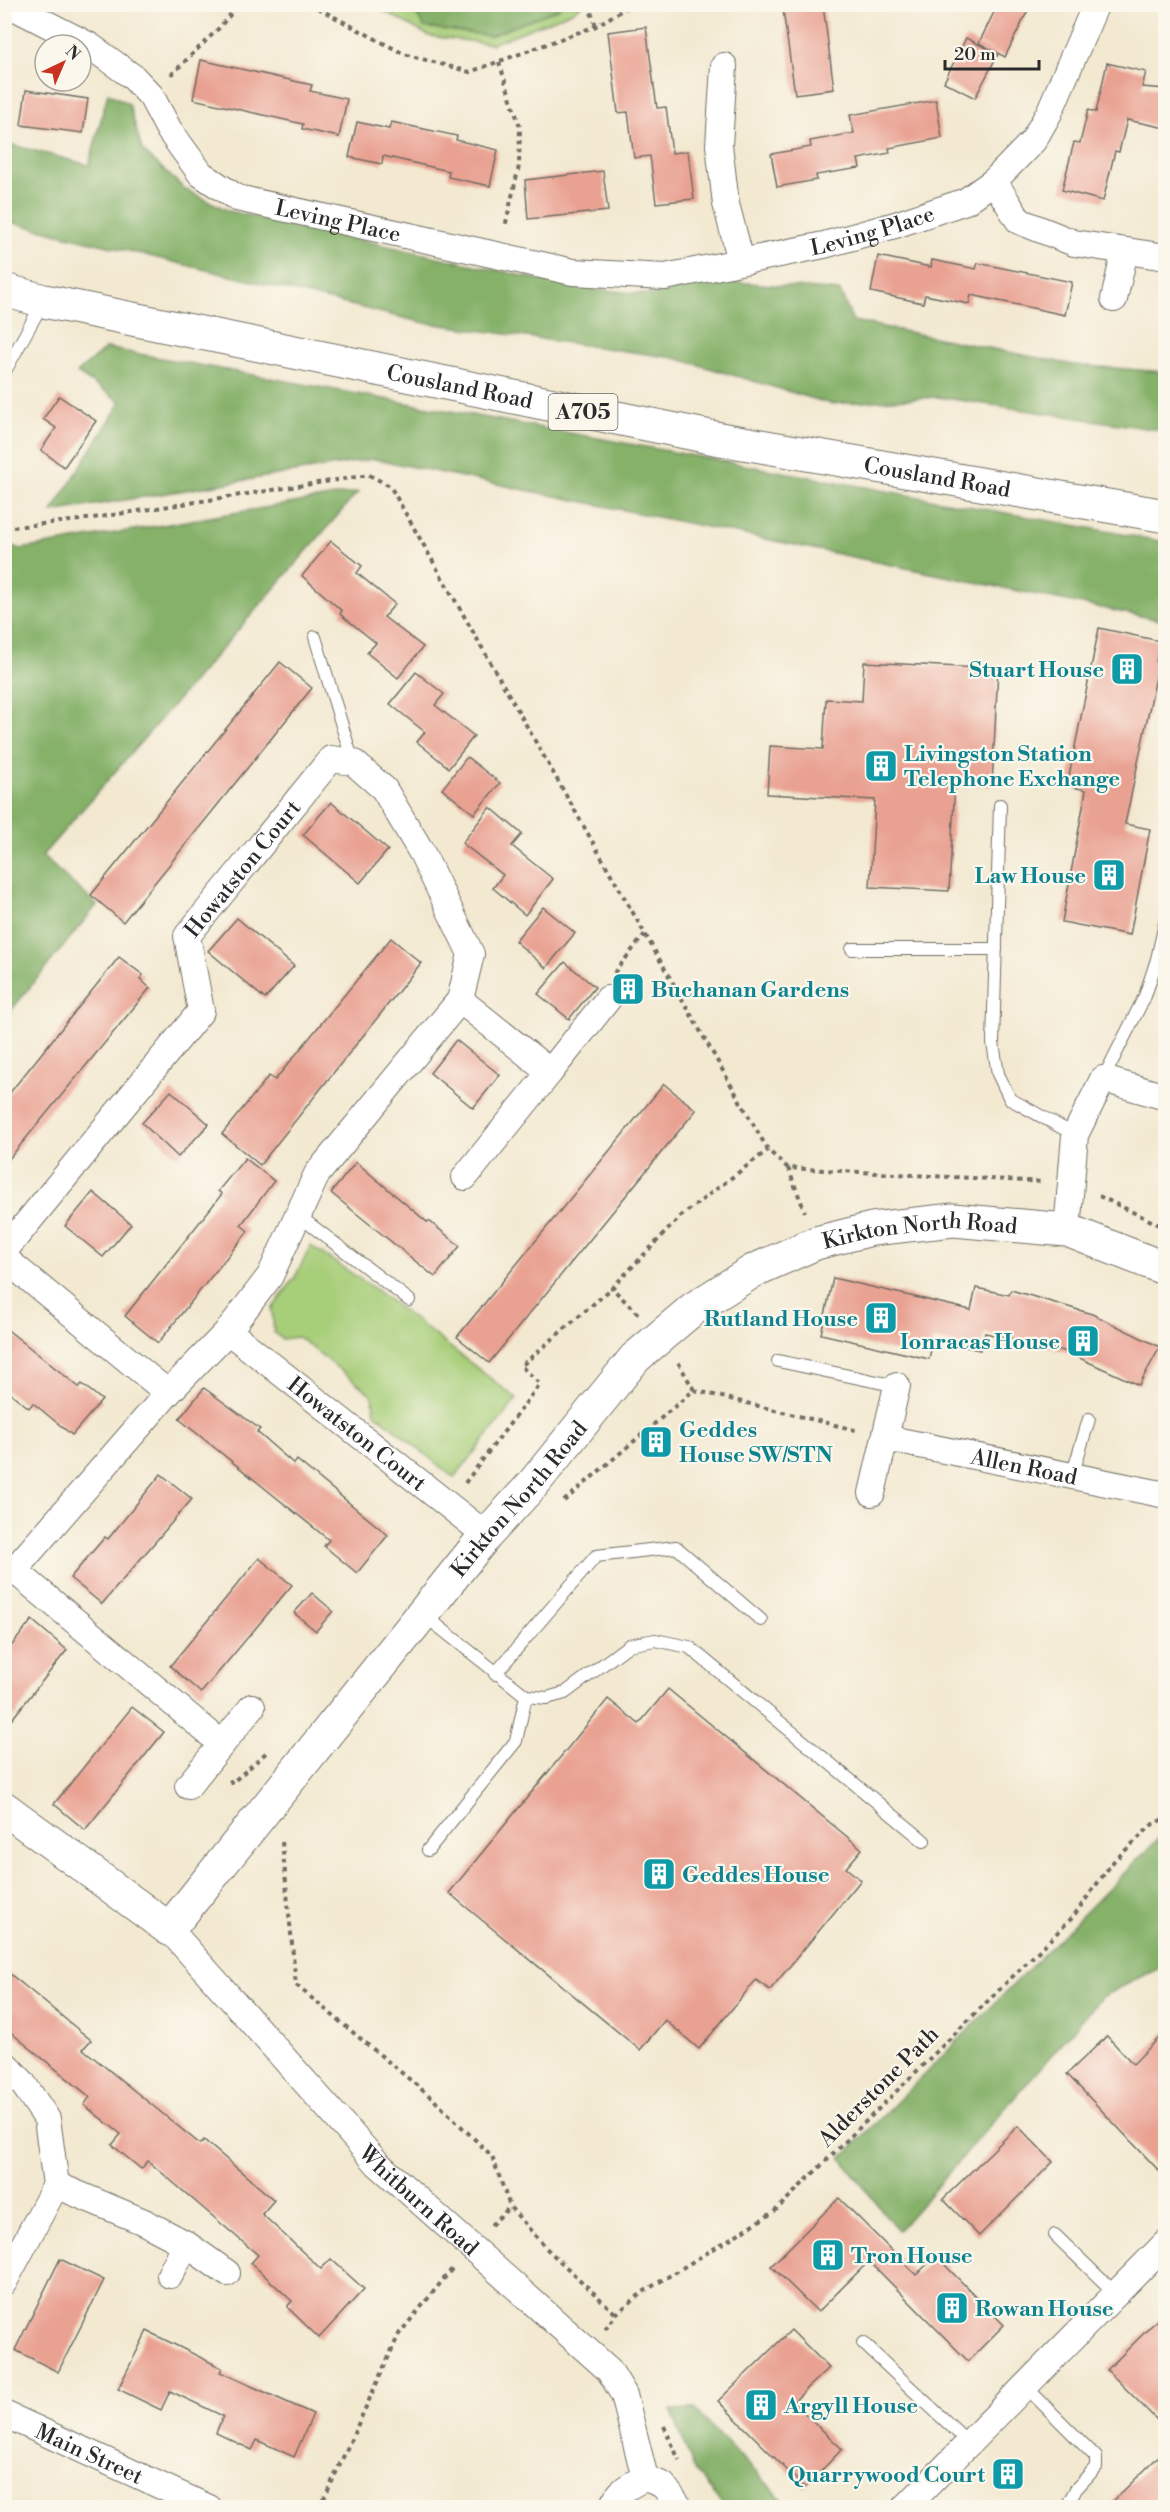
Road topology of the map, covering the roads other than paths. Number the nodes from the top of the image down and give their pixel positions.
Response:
1 (8, 4) edge
2 (1096, 4) edge
3 (724, 66) dead end
4 (994, 181) junction
5 (1125, 251) junction
6 (1166, 257) edge
7 (741, 261) junction
8 (4, 291) edge
9 (1114, 299) dead end
10 (44, 301) junction
11 (4, 373) edge
12 (1166, 516) edge
13 (315, 637) dead end
14 (353, 762) junction
15 (1000, 804) dead end
16 (1166, 919) edge
17 (852, 949) dead end
18 (996, 949) junction
19 (608, 999) road end
20 (460, 1000) junction
21 (550, 1072) junction
22 (1102, 1079) junction
23 (1166, 1097) edge
24 (1075, 1136) junction
25 (465, 1177) dead end
26 (299, 1216) junction
27 (1066, 1230) junction
28 (4, 1251) edge
29 (4, 1258) edge
30 (1166, 1269) edge
31 (409, 1300) dead end
32 (228, 1331) junction
33 (778, 1361) dead end
34 (897, 1386) joint
35 (168, 1393) junction
36 (1089, 1419) dead end
37 (885, 1438) junction
38 (1072, 1476) junction
39 (872, 1493) dead end
40 (1166, 1495) edge
41 (486, 1535) junction
42 (9, 1572) edge
43 (422, 1614) junction
44 (761, 1620) dead end
45 (495, 1674) junction
46 (526, 1696) junction
47 (252, 1707) dead end
48 (215, 1753) junction
49 (188, 1786) dead end
50 (4, 1808) edge
51 (924, 1841) dead end
52 (428, 1850) dead end
53 (169, 1929) junction
54 (4, 2063) edge
55 (56, 2185) junction
56 (1055, 2235) dead end
57 (1166, 2243) edge
58 (186, 2244) junction
59 (227, 2273) dead end
60 (170, 2275) dead end
61 (4, 2282) edge
62 (1116, 2294) junction
63 (863, 2343) dead end
64 (1025, 2386) junction
65 (4, 2414) edge
66 (969, 2442) junction
67 (645, 2478) junction
68 (915, 2504) edge
69 (209, 2508) edge
70 (612, 2508) edge
71 (680, 2508) edge
72 (1066, 2508) edge

1 - 7 street, Leving Place
2 - 4 street, Leving Place
3 - 7 street
4 - 5 street
4 - 7 street, Leving Place
5 - 6 street
5 - 9 street
8 - 10 main road, Cousland Road / A705
10 - 11 lane
10 - 12 main road, Cousland Road / A705
13 - 14 lane
14 - 20 street
14 - 28 street, Howatston Court
15 - 18 lane
16 - 22 lane
17 - 18 lane
18 - 24 lane
19 - 21 street
20 - 21 street
20 - 26 street
21 - 25 street
22 - 23 street
22 - 24 street
24 - 27 street
26 - 31 lane
26 - 32 street
27 - 30 main road, Kirkton North Road
27 - 41 main road, Kirkton North Road
29 - 35 street
32 - 35 street
32 - 41 street, Howatston Court
33 - 34 lane
34 - 37 street
35 - 42 street
36 - 38 lane
37 - 38 street, Allen Road
37 - 39 street
38 - 40 street, Allen Road
41 - 43 main road, Kirkton North Road
42 - 48 street
43 - 45 lane
43 - 53 main road, Kirkton North Road
44 - 45 lane
45 - 46 lane
46 - 51 lane
46 - 52 lane
47 - 48 street
48 - 49 street
50 - 53 main road
53 - 67 street, Whitburn Road
54 - 55 street
55 - 58 street
55 - 61 street
56 - 62 lane
57 - 62 street
58 - 59 street
58 - 60 street
62 - 64 street
63 - 66 lane
64 - 66 street
64 - 72 lane
65 - 69 street, Main Street
66 - 68 street
67 - 70 street
67 - 71 street

